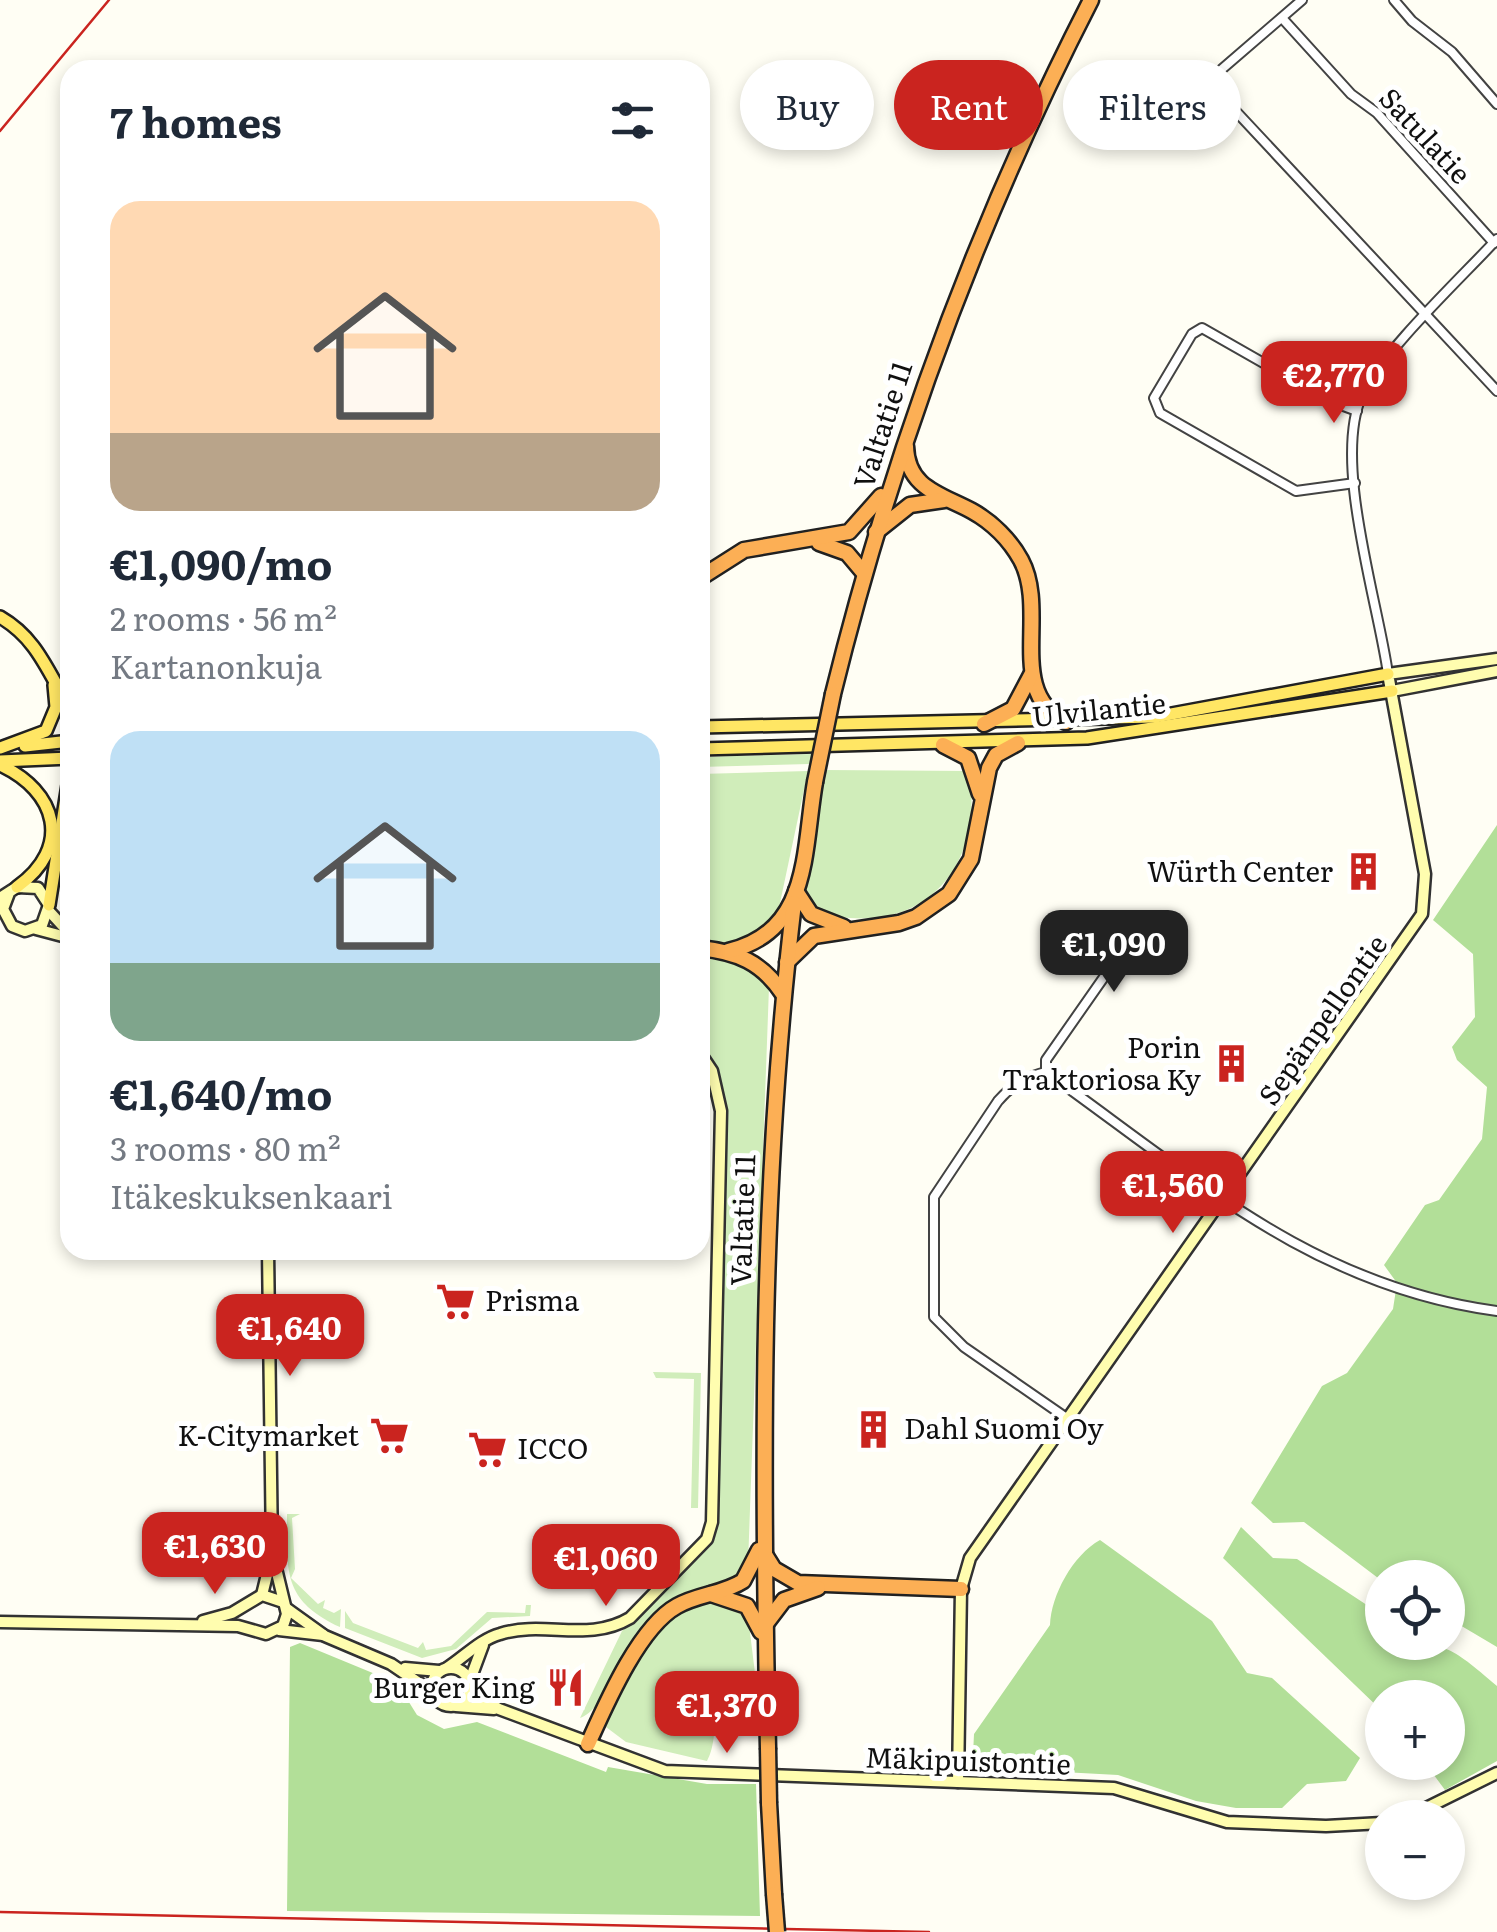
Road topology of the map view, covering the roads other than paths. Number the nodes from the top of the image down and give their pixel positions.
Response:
1 (1091, 0) edge
2 (1302, 0) edge
3 (1394, 0) edge
4 (1282, 18) junction
5 (1497, 104) edge
6 (1495, 241) edge
7 (1427, 316) junction
8 (1497, 391) edge
9 (1357, 411) junction
10 (905, 435) junction
11 (890, 483) junction
12 (1355, 483) junction
13 (945, 500) junction
14 (874, 534) junction
15 (814, 542) junction
16 (710, 572) edge
17 (863, 572) junction
18 (0, 617) edge
19 (1497, 659) edge
20 (1497, 671) edge
21 (1388, 674) junction
22 (1032, 675) junction
23 (54, 681) junction
24 (60, 691) edge
25 (1392, 691) junction
26 (1066, 722) junction
27 (984, 724) junction
28 (710, 728) edge
29 (60, 742) edge
30 (1018, 743) junction
31 (943, 745) junction
32 (0, 749) edge
33 (710, 749) edge
34 (60, 759) edge
35 (0, 763) edge
36 (982, 800) junction
37 (60, 837) edge
38 (9, 892) edge
39 (795, 897) junction
40 (49, 908) junction
41 (1118, 918) dead end
42 (60, 923) edge
43 (5, 924) edge
44 (846, 927) junction
45 (36, 929) junction
46 (60, 934) edge
47 (710, 949) edge
48 (728, 951) junction
49 (786, 962) junction
50 (782, 994) junction
51 (710, 1069) edge
52 (1046, 1072) junction
53 (1224, 1198) junction
54 (268, 1260) edge
55 (1497, 1311) edge
56 (1068, 1419) junction
57 (762, 1545) junction
58 (272, 1552) junction
59 (824, 1586) junction
60 (961, 1589) junction
61 (711, 1594) junction
62 (259, 1597) junction
63 (285, 1606) junction
64 (0, 1622) edge
65 (188, 1625) junction
66 (765, 1625) junction
67 (253, 1628) junction
68 (279, 1630) junction
69 (325, 1636) junction
70 (486, 1640) junction
71 (766, 1642) junction
72 (390, 1664) junction
73 (443, 1670) junction
74 (470, 1686) junction
75 (432, 1692) junction
76 (455, 1706) junction
77 (498, 1710) junction
78 (588, 1744) junction
79 (1497, 1773) edge
80 (958, 1782) junction
81 (1442, 1800) edge
82 (1365, 1823) edge
83 (777, 1932) edge

1 - 10 highway, Valtatie 11
2 - 4 street
3 - 5 street
4 - 6 street, Satulatie
4 - 7 street
6 - 7 street
7 - 8 street
7 - 9 street
9 - 12 street
9 - 12 street
10 - 11 highway, Valtatie 11
10 - 13 highway
11 - 14 highway, Valtatie 11
11 - 15 highway
12 - 21 street
13 - 14 highway
13 - 22 highway
14 - 17 highway, Valtatie 11
15 - 16 highway
15 - 17 highway
17 - 39 highway, Valtatie 11, bridge
18 - 23 main road
19 - 21 street, Ulvilantie
20 - 25 street, Ulvilantie
21 - 25 street, Sepänpellontie
21 - 26 main road, Ulvilantie
22 - 26 highway
22 - 27 highway
23 - 24 main road
23 - 32 main road
25 - 30 main road, Ulvilantie
25 - 53 street, Sepänpellontie
26 - 27 main road, Ulvilantie
27 - 28 main road, Ulvilantie
29 - 32 main road
30 - 31 main road, Ulvilantie
30 - 36 highway
31 - 33 main road, Ulvilantie
31 - 36 highway
34 - 35 main road
35 - 38 main road
36 - 44 highway
37 - 40 main road
38 - 40 street
38 - 43 street
39 - 44 highway
39 - 48 highway
39 - 49 highway, Valtatie 11
40 - 42 street
40 - 45 street
41 - 52 street
43 - 45 street
44 - 49 highway
45 - 46 street
47 - 48 highway
48 - 50 highway
49 - 50 highway, Valtatie 11
50 - 57 highway, Valtatie 11
51 - 70 street
52 - 53 street
52 - 56 street
53 - 55 street
53 - 56 street, Sepänpellontie
54 - 58 street
56 - 60 street, Sepänpellontie
57 - 59 highway
57 - 61 highway
57 - 66 highway, Valtatie 11
58 - 62 street
58 - 63 street
59 - 60 highway
59 - 66 highway
60 - 80 street, Sepänpellontie
61 - 71 highway
61 - 78 highway
62 - 63 street
62 - 65 street
62 - 67 street
63 - 68 street
63 - 69 street
64 - 65 street
65 - 67 street
66 - 71 highway, Valtatie 11
67 - 68 street
68 - 69 street
69 - 72 street
70 - 73 street
70 - 74 street
71 - 83 highway, bridge
72 - 73 street
72 - 75 street
73 - 74 street
73 - 75 street
74 - 76 street
74 - 77 street, Mäkipuistontie
75 - 76 street
76 - 77 street, Mäkipuistontie
77 - 78 street, Mäkipuistontie
78 - 80 street, Mäkipuistontie
79 - 81 street
80 - 82 street, Mäkipuistontie

